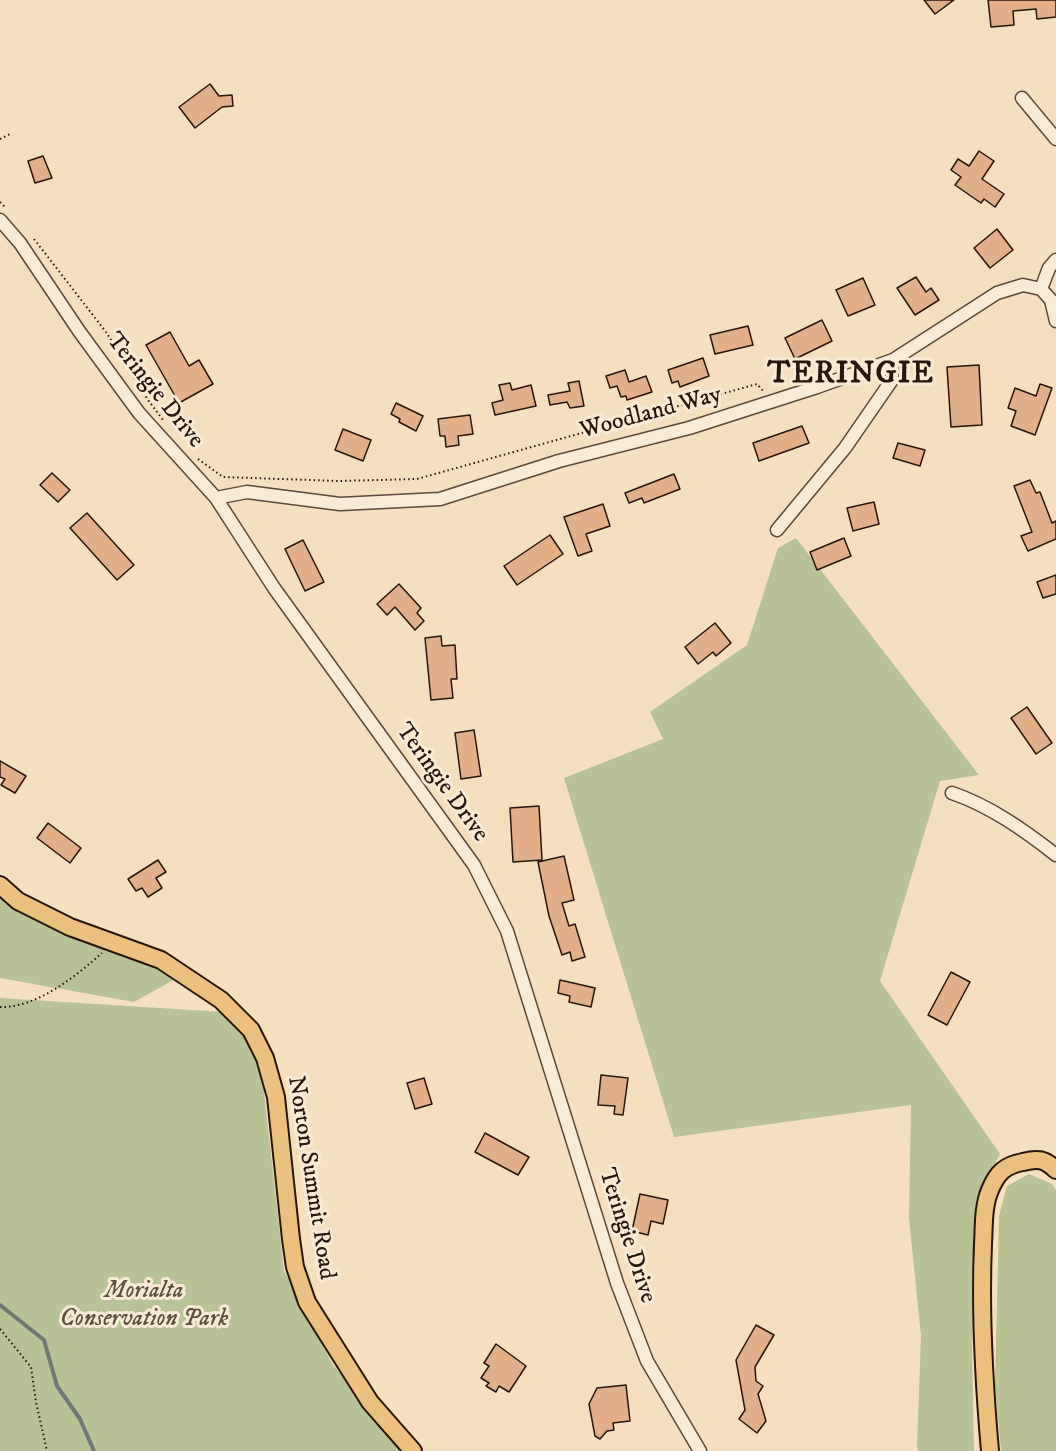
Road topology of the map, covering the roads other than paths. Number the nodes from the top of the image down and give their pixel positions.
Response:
1 (1022, 98) dead end
2 (1056, 139) edge
3 (4, 215) edge
4 (1056, 260) edge
5 (1041, 289) junction
6 (1056, 321) edge
7 (893, 360) junction
8 (216, 498) junction
9 (777, 530) dead end
10 (952, 793) dead end
11 (1056, 855) edge
12 (0, 885) edge
13 (1045, 1163) edge
14 (413, 1451) edge
15 (700, 1451) edge
16 (990, 1451) edge

1 - 2 street
3 - 8 street, Teringie Drive
4 - 5 street
5 - 6 street
5 - 7 street, Woodland Way
7 - 8 street, Woodland Way
7 - 9 street
8 - 15 street, Teringie Drive
10 - 11 street
12 - 14 main road, Norton Summit Road
13 - 16 main road

